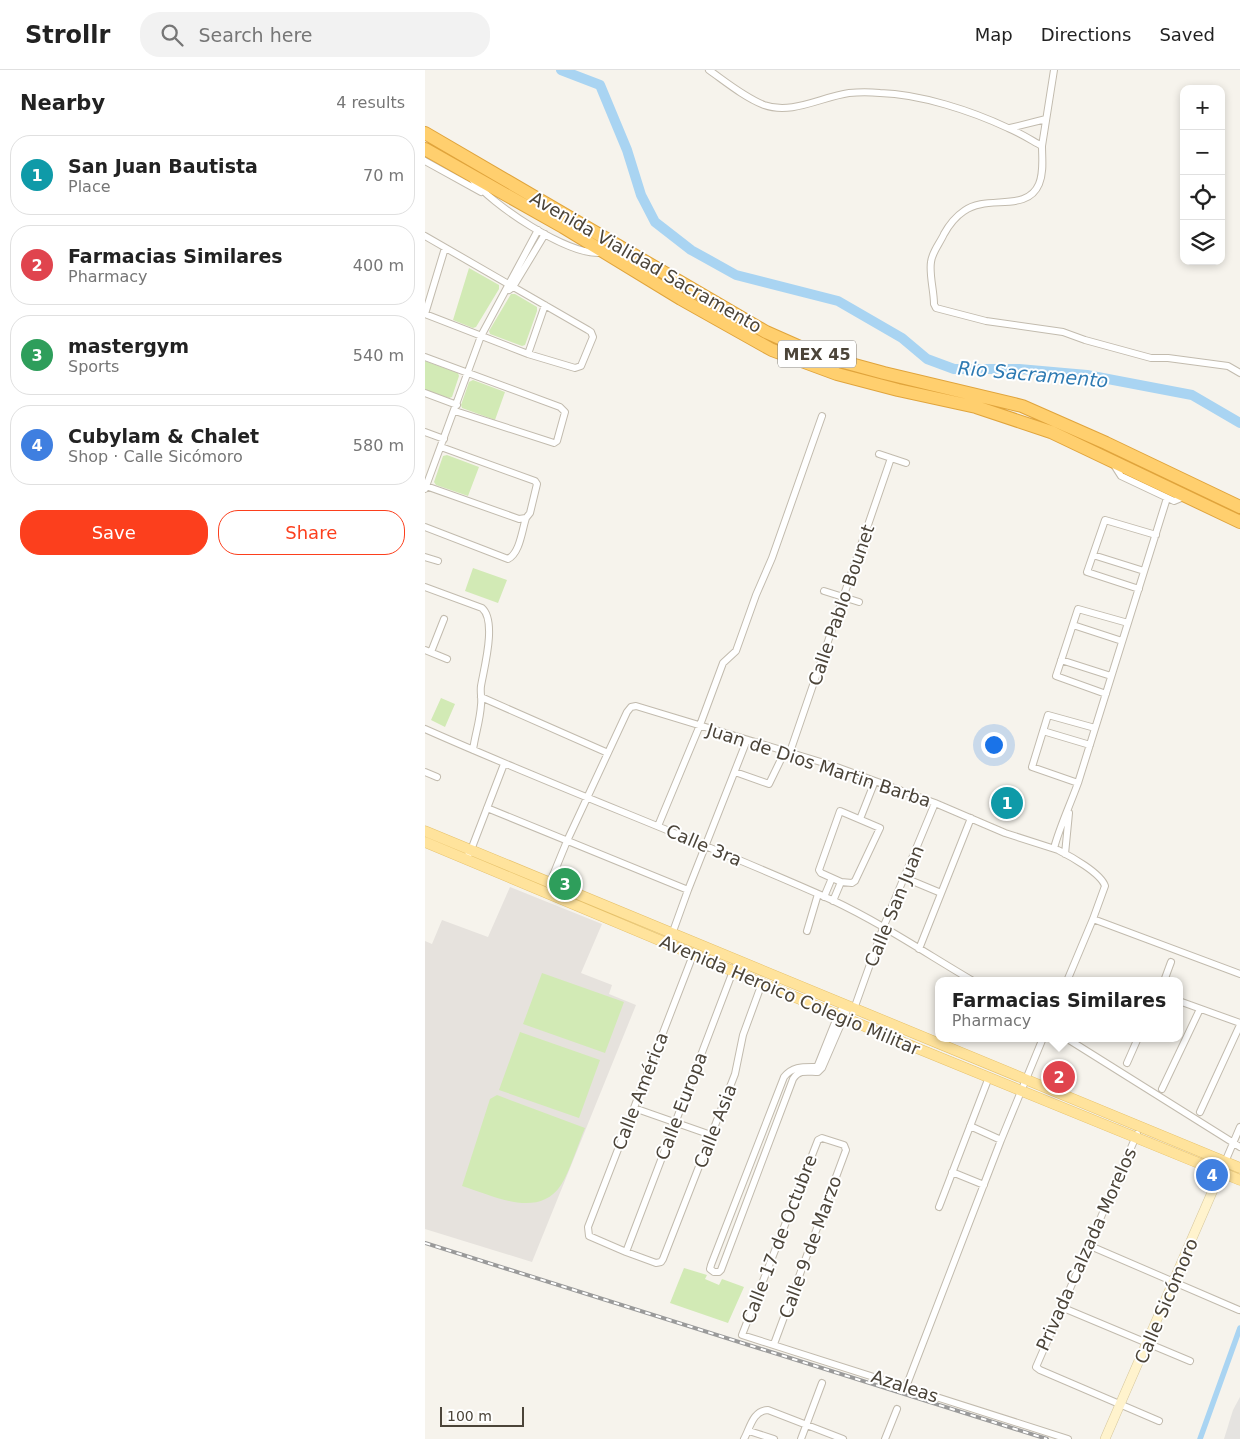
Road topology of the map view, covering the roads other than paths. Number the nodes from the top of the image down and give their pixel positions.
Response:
1 (709, 70) edge
2 (1054, 70) edge
3 (1046, 118) junction
4 (1010, 128) junction
5 (425, 133) edge
6 (1042, 146) junction
7 (425, 149) edge
8 (425, 161) edge
9 (469, 176) junction
10 (486, 194) junction
11 (538, 230) junction
12 (545, 234) junction
13 (425, 236) edge
14 (445, 248) junction
15 (604, 252) junction
16 (525, 261) junction
17 (510, 286) junction
18 (545, 305) junction
19 (425, 314) edge
20 (481, 336) junction
21 (528, 354) junction
22 (425, 356) edge
23 (468, 373) junction
24 (1240, 373) edge
25 (425, 393) edge
26 (456, 408) junction
27 (822, 416) dead end
28 (425, 432) edge
29 (444, 439) junction
30 (441, 446) junction
31 (879, 454) dead end
32 (891, 458) junction
33 (1111, 459) junction
34 (907, 463) dead end
35 (429, 469) edge
36 (426, 488) edge
37 (1187, 496) junction
38 (1167, 498) junction
39 (1240, 507) edge
40 (526, 518) junction
41 (1240, 522) edge
42 (425, 527) edge
43 (1156, 535) junction
44 (1093, 555) junction
45 (425, 557) edge
46 (438, 561) dead end
47 (1144, 571) junction
48 (425, 587) edge
49 (1139, 588) junction
50 (824, 591) dead end
51 (844, 598) junction
52 (859, 602) dead end
53 (444, 619) dead end
54 (1128, 623) junction
55 (1073, 626) junction
56 (1123, 641) junction
57 (428, 651) edge
58 (447, 659) dead end
59 (1061, 660) junction
60 (1111, 676) junction
61 (1106, 694) junction
62 (481, 697) junction
63 (700, 725) junction
64 (1095, 728) junction
65 (425, 729) edge
66 (1043, 731) junction
67 (747, 740) junction
68 (1089, 745) junction
69 (473, 750) junction
70 (787, 751) junction
71 (608, 753) junction
72 (504, 764) junction
73 (425, 772) edge
74 (735, 772) junction
75 (437, 777) dead end
76 (875, 781) junction
77 (1077, 783) junction
78 (588, 797) junction
79 (935, 803) junction
80 (487, 808) junction
81 (1069, 809) junction
82 (971, 818) junction
83 (860, 819) junction
84 (658, 826) junction
85 (425, 831) edge
86 (567, 841) junction
87 (425, 842) edge
88 (706, 847) junction
89 (1054, 848) junction
90 (468, 854) junction
91 (1065, 854) junction
92 (832, 878) junction
93 (905, 878) junction
94 (841, 882) junction
95 (551, 883) junction
96 (688, 890) junction
97 (545, 892) junction
98 (941, 893) junction
99 (821, 896) junction
100 (833, 901) junction
101 (1093, 919) junction
102 (883, 928) junction
103 (807, 931) dead end
104 (673, 934) junction
105 (667, 943) junction
106 (919, 949) junction
107 (693, 955) junction
108 (739, 961) junction
109 (1171, 962) dead end
110 (733, 971) junction
111 (1240, 974) edge
112 (966, 977) edge
113 (1069, 977) edge
114 (1165, 977) edge
115 (762, 983) junction
116 (1183, 1003) edge
117 (849, 1007) junction
118 (1199, 1009) junction
119 (841, 1016) junction
120 (1240, 1024) edge
121 (1041, 1042) edge
122 (1072, 1042) edge
123 (1136, 1042) edge
124 (1127, 1063) dead end
125 (796, 1071) junction
126 (989, 1077) junction
127 (1023, 1085) junction
128 (1161, 1089) dead end
129 (634, 1108) junction
130 (1200, 1112) dead end
131 (674, 1123) junction
132 (970, 1126) junction
133 (1141, 1126) junction
134 (1240, 1128) edge
135 (711, 1135) junction
136 (1136, 1136) junction
137 (1001, 1140) junction
138 (817, 1142) joint
139 (1233, 1143) junction
140 (1240, 1147) edge
141 (1223, 1167) junction
142 (1240, 1168) edge
143 (952, 1172) junction
144 (746, 1176) junction
145 (754, 1179) junction
146 (1240, 1180) edge
147 (983, 1185) junction
148 (939, 1207) dead end
149 (1088, 1245) junction
150 (626, 1252) junction
151 (1174, 1282) junction
152 (1061, 1307) junction
153 (1239, 1310) edge
154 (742, 1335) joint
155 (1148, 1343) junction
156 (774, 1344) junction
157 (1190, 1361) dead end
158 (822, 1383) dead end
159 (906, 1387) junction
160 (1122, 1404) junction
161 (897, 1409) dead end
162 (1159, 1421) dead end
163 (807, 1425) junction
164 (749, 1431) junction
165 (744, 1439) edge
166 (774, 1439) edge
167 (801, 1439) edge
168 (843, 1439) edge
169 (885, 1439) edge
170 (1068, 1439) edge
171 (1105, 1439) edge

1 - 4 street
2 - 3 street
3 - 4 street
3 - 6 street
4 - 6 street
5 - 39 highway, Avenida Vialidad Sacramento / MEX 45
6 - 24 street
7 - 9 highway, Avenida Vialidad Sacramento / MEX 45
8 - 10 street
9 - 10 street
9 - 15 highway, Avenida Vialidad Sacramento / MEX 45
10 - 11 street
11 - 12 street
11 - 16 street
12 - 15 street
12 - 16 street
13 - 14 street
14 - 17 street
14 - 19 street
15 - 33 highway, Avenida Vialidad Sacramento / MEX 45
16 - 17 street
17 - 18 street
17 - 20 street
18 - 21 street
18 - 21 street
19 - 20 street
20 - 21 street
20 - 23 street
22 - 23 street
23 - 26 street
23 - 26 street
25 - 26 street
26 - 29 street
27 - 63 street
28 - 29 street
29 - 30 street
30 - 35 street
30 - 40 street
31 - 32 street
32 - 34 street
32 - 51 street, Calle Pablo Bounet
33 - 37 highway, Avenida Vialidad Sacramento / MEX 45
33 - 38 street
35 - 36 street
36 - 40 street
37 - 38 street
37 - 41 highway, Avenida Vialidad Sacramento / MEX 45
38 - 43 street
40 - 42 street
43 - 44 street
43 - 47 street
44 - 47 street
44 - 49 street
45 - 46 street
47 - 49 street
48 - 62 street
49 - 54 street
50 - 51 street
51 - 52 street
51 - 70 street, Calle Pablo Bounet
53 - 57 street
54 - 55 street
54 - 56 street
55 - 56 street
55 - 59 street
56 - 60 street
57 - 58 street
59 - 60 street
59 - 61 street
60 - 61 street
61 - 64 street
62 - 69 street
62 - 71 street
63 - 67 street, Juan de Dios Martin Barba
63 - 71 street, Juan de Dios Martin Barba
63 - 84 street
64 - 66 street
64 - 68 street
65 - 69 street, Calle 3ra
66 - 68 street
66 - 77 street
67 - 70 street, Juan de Dios Martin Barba
67 - 74 street
68 - 77 street
69 - 72 street, Calle 3ra
70 - 74 street, Calle Pablo Bounet
70 - 76 street, Juan de Dios Martin Barba
71 - 78 street
72 - 78 street, Calle 3ra
72 - 80 street
73 - 75 street
74 - 88 street
76 - 79 street, Juan de Dios Martin Barba
76 - 83 street
77 - 81 street
78 - 84 street, Calle 3ra
78 - 86 street
79 - 82 street, Juan de Dios Martin Barba
79 - 93 street, Calle San Juan
80 - 86 street
80 - 90 street
81 - 89 street
81 - 91 street
82 - 89 street, Juan de Dios Martin Barba
82 - 98 street
83 - 92 street
83 - 94 street
84 - 88 street, Calle 3ra
85 - 90 main road, Avenida Heroico Colegio Militar
86 - 95 street
86 - 96 street
87 - 90 main road, Avenida Heroico Colegio Militar
88 - 96 street
88 - 99 street, Calle 3ra
89 - 91 street, Juan de Dios Martin Barba
90 - 95 main road, Avenida Heroico Colegio Militar
90 - 97 main road, Avenida Heroico Colegio Militar
91 - 101 street, Juan de Dios Martin Barba
92 - 94 street
92 - 99 street
93 - 98 street
93 - 102 street, Calle San Juan
94 - 100 street
95 - 97 street
95 - 104 main road, Avenida Heroico Colegio Militar
96 - 104 street
97 - 105 main road, Avenida Heroico Colegio Militar
98 - 106 street
99 - 100 street, Calle 3ra
99 - 103 street
100 - 102 street, Calle 3ra
101 - 111 street
101 - 113 street
102 - 106 street, Calle 3ra
102 - 117 street, Calle San Juan
104 - 105 street
104 - 108 main road, Avenida Heroico Colegio Militar
105 - 107 main road, Avenida Heroico Colegio Militar
106 - 112 street, Calle 3ra
107 - 110 main road, Avenida Heroico Colegio Militar
107 - 129 street, Calle América
108 - 110 street, Calle Europa
108 - 117 main road, Avenida Heroico Colegio Militar
109 - 114 street
110 - 115 main road, Avenida Heroico Colegio Militar
110 - 131 street, Calle Europa
115 - 119 main road, Avenida Heroico Colegio Militar
115 - 135 street, Calle Asia
116 - 118 street
117 - 119 street, Calle San Juan
117 - 127 main road, Avenida Heroico Colegio Militar
118 - 120 street
118 - 128 street
119 - 125 street, Calle San Juan
119 - 126 main road, Avenida Heroico Colegio Militar
120 - 130 street
121 - 127 street
122 - 139 street
123 - 124 street
125 - 144 street
125 - 145 street
126 - 127 main road, Avenida Heroico Colegio Militar
126 - 132 street
127 - 133 main road, Avenida Heroico Colegio Militar
127 - 136 main road, Avenida Heroico Colegio Militar
127 - 137 street
129 - 131 street
129 - 150 street, Calle América
131 - 135 street
131 - 150 street, Calle Europa
132 - 137 street
132 - 143 street
133 - 136 street, Privada Calzada Morelos
133 - 141 main road, Avenida Heroico Colegio Militar
134 - 139 street
135 - 150 street, Calle Asia
136 - 141 main road, Avenida Heroico Colegio Militar
136 - 149 street, Privada Calzada Morelos
137 - 147 street
138 - 154 street, Calle 17 de Octubre
138 - 156 street, Calle 9 de Marzo
139 - 140 street
139 - 141 street
141 - 142 main road, Avenida Heroico Colegio Militar
141 - 146 main road, Avenida Heroico Colegio Militar
141 - 151 street, Calle Sicómoro
143 - 147 street
143 - 148 street
144 - 145 street
144 - 145 street
147 - 159 street
149 - 151 street
149 - 152 street, Privada Calzada Morelos
151 - 153 street
151 - 155 street, Calle Sicómoro
152 - 155 street
152 - 160 street, Privada Calzada Morelos
154 - 156 street, Azaleas
155 - 157 street
155 - 160 street, Calle Sicómoro
156 - 159 street, Azaleas
158 - 163 street
159 - 170 street, Azaleas
160 - 162 street
160 - 171 street, Calle Sicómoro
161 - 169 street
163 - 164 street
163 - 167 street
163 - 168 street
164 - 165 street
164 - 166 street

